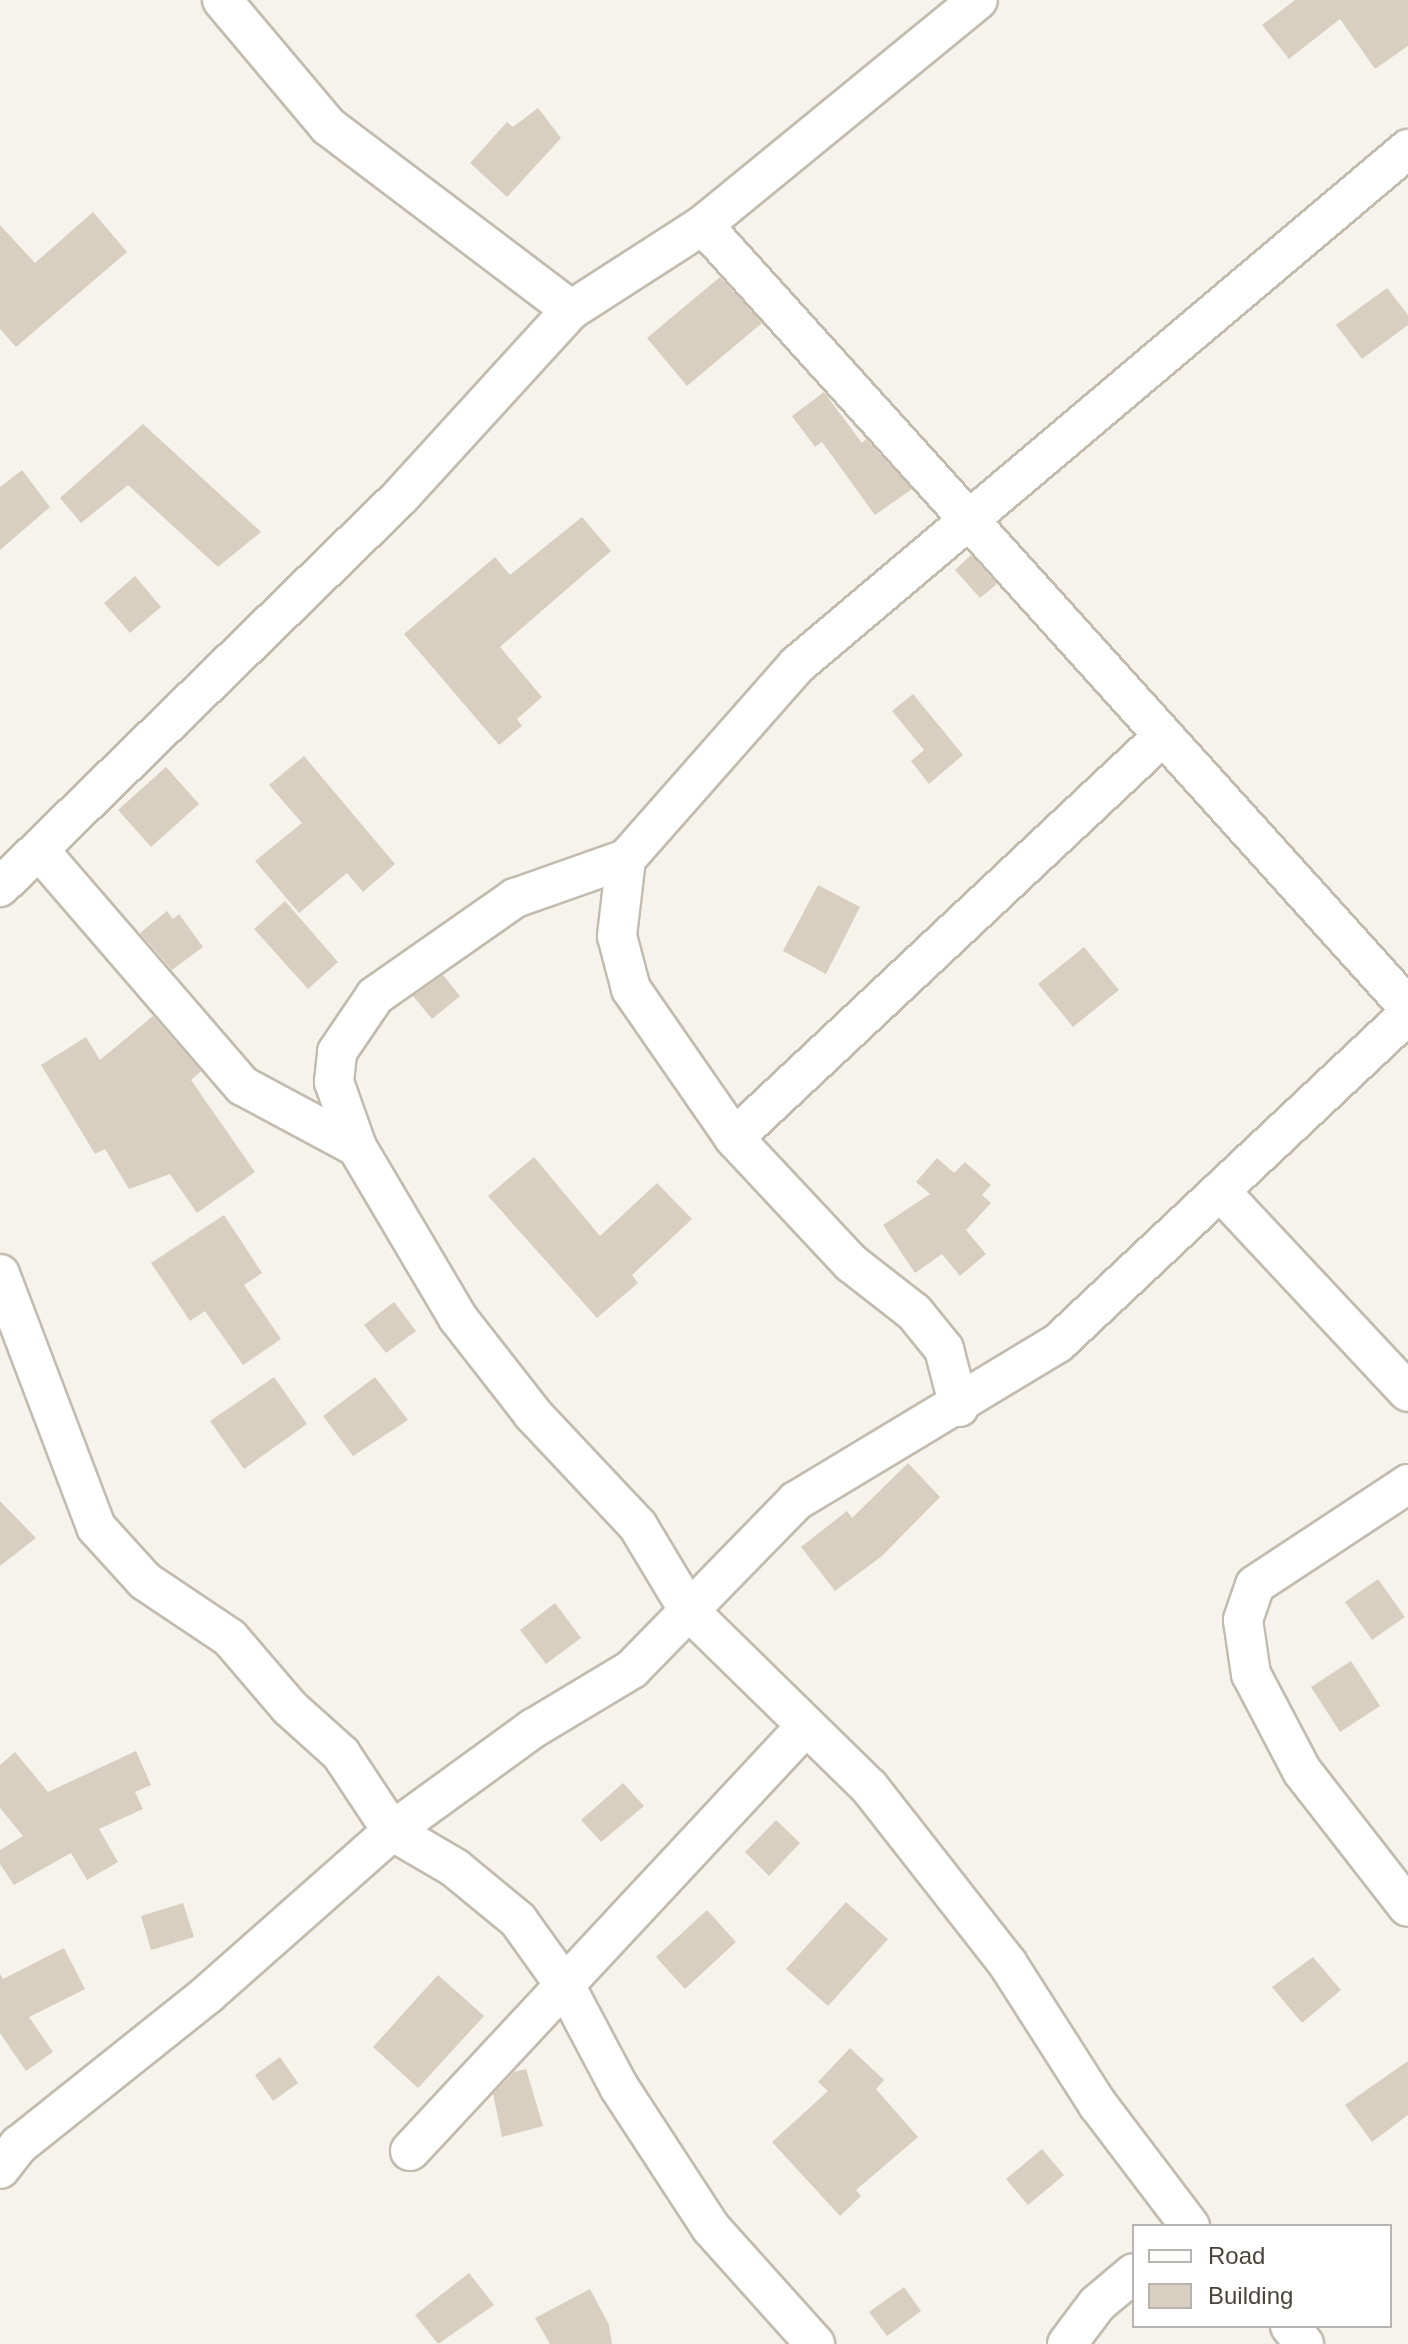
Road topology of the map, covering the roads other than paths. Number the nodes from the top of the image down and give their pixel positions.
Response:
1 (222, 0) edge
2 (978, 0) edge
3 (1408, 149) edge
4 (703, 225) junction
5 (571, 310) junction
6 (968, 520) junction
7 (1163, 736) junction
8 (39, 850) junction
9 (626, 859) junction
10 (0, 887) edge
11 (1408, 1007) edge
12 (1408, 1014) edge
13 (734, 1138) junction
14 (357, 1147) junction
15 (1220, 1191) junction
16 (0, 1274) edge
17 (1408, 1392) edge
18 (959, 1407) junction
19 (1408, 1484) edge
20 (689, 1611) junction
21 (805, 1727) junction
22 (392, 1831) junction
23 (1408, 1907) edge
24 (566, 1987) junction
25 (410, 2151) dead end
26 (0, 2169) edge
27 (1188, 2224) edge
28 (1132, 2275) edge
29 (1292, 2328) edge
30 (815, 2344) edge
31 (1067, 2344) edge
32 (1304, 2344) edge

1 - 5 street
2 - 4 street
3 - 6 street
4 - 5 street
4 - 6 street
5 - 8 street
6 - 7 street
6 - 9 street
7 - 11 street
7 - 13 street
8 - 10 street
8 - 14 street
9 - 13 street
9 - 14 street
12 - 15 street
13 - 18 street
14 - 20 street
15 - 17 street
15 - 18 street
16 - 22 street
18 - 20 street
19 - 23 street
20 - 21 street
20 - 22 street
21 - 24 street
21 - 27 street
22 - 24 street
22 - 26 street
24 - 25 street
24 - 30 street
28 - 31 street
29 - 32 street

